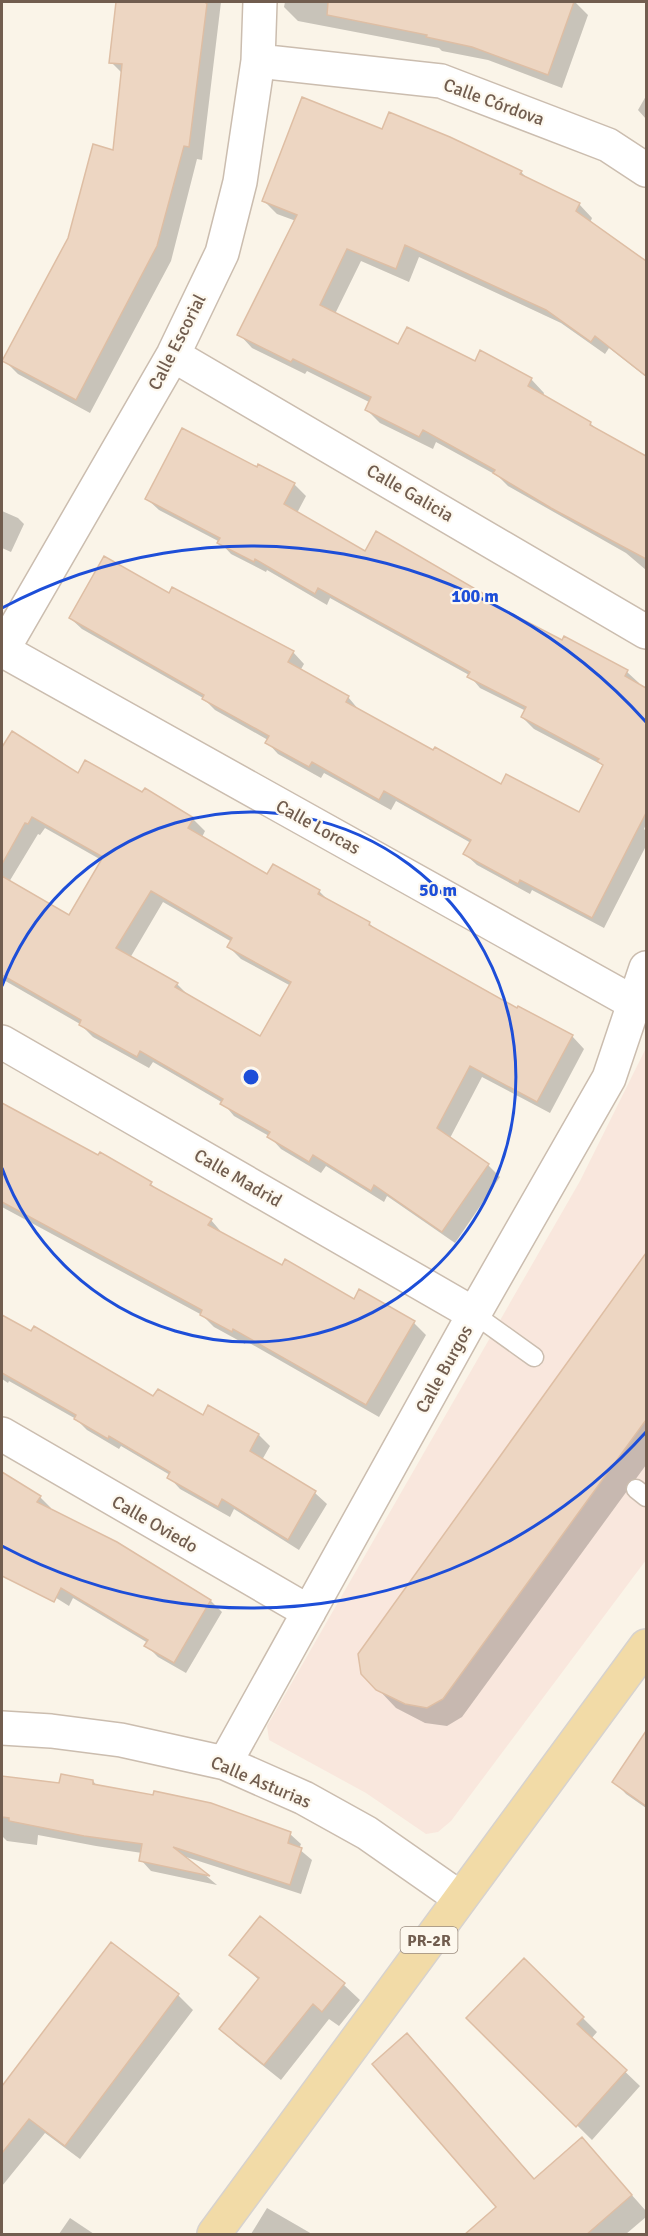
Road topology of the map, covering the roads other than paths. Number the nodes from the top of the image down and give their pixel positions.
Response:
1 (260, 2) edge
2 (258, 61) junction
3 (646, 170) edge
4 (173, 355) junction
5 (646, 632) edge
6 (2, 651) edge
7 (646, 968) edge
8 (634, 1004) junction
9 (2, 1042) edge
10 (474, 1314) junction
11 (534, 1357) dead end
12 (2, 1434) edge
13 (309, 1612) junction
14 (646, 1646) edge
15 (2, 1728) edge
16 (225, 1762) junction
17 (460, 1898) junction
18 (214, 2235) edge

1 - 2 street, Calle Escorial
2 - 3 street, Calle Córdova
2 - 4 street, Calle Escorial
4 - 5 street, Calle Galicia
4 - 6 street, Calle Escorial
6 - 8 street, Calle Lorcas
7 - 8 street, Calle Burgos
8 - 10 street, Calle Burgos
9 - 10 street, Calle Madrid
10 - 11 lane
10 - 13 street, Calle Burgos
12 - 13 street, Calle Oviedo
13 - 16 street, Calle Burgos
14 - 17 main road, PR-2R
15 - 16 street, Calle Asturias
16 - 17 street, Calle Asturias
17 - 18 main road, PR-2R

